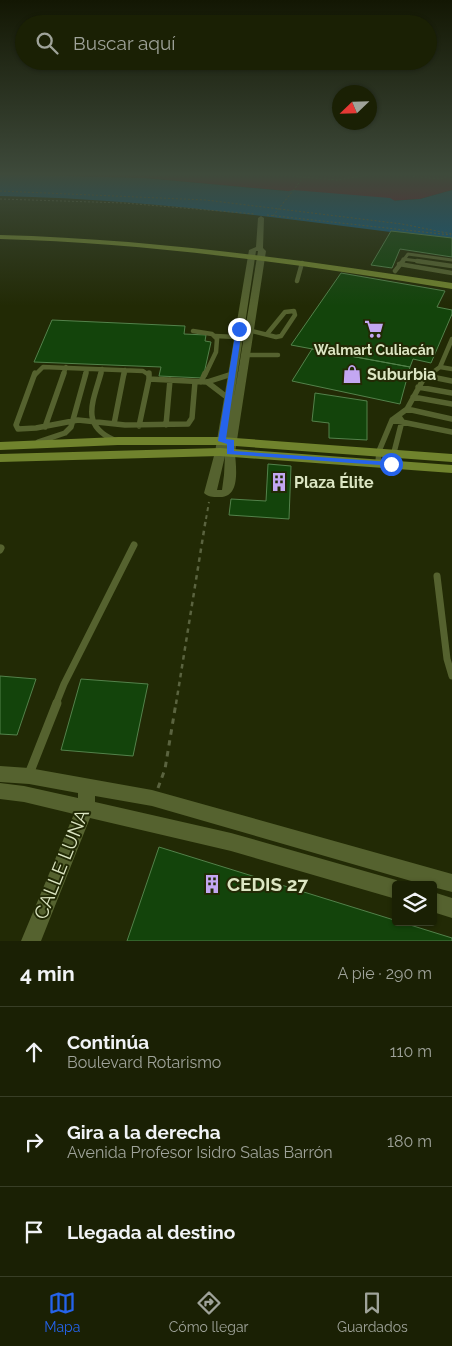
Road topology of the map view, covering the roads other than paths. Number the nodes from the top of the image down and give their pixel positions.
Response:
1 (263, 217) dead end
2 (0, 233) edge
3 (70, 236) junction
4 (0, 237) edge
5 (257, 253) junction
6 (403, 259) junction
7 (452, 260) edge
8 (302, 263) junction
9 (452, 266) edge
10 (397, 268) junction
11 (452, 273) edge
12 (452, 280) edge
13 (297, 281) dead end
14 (452, 286) edge
15 (249, 330) junction
16 (193, 331) dead end
17 (238, 333) junction
18 (267, 334) junction
19 (215, 336) junction
20 (452, 339) edge
21 (246, 355) junction
22 (278, 355) dead end
23 (445, 358) junction
24 (452, 359) edge
25 (66, 367) junction
26 (440, 367) junction
27 (87, 369) junction
28 (102, 369) junction
29 (125, 370) junction
30 (452, 370) edge
31 (232, 374) junction
32 (427, 376) junction
33 (149, 379) junction
34 (170, 380) junction
35 (452, 381) edge
36 (201, 382) junction
37 (418, 387) junction
38 (452, 393) edge
39 (413, 397) junction
40 (228, 398) junction
41 (452, 404) edge
42 (407, 409) junction
43 (401, 419) junction
44 (452, 419) edge
45 (73, 420) junction
46 (91, 421) junction
47 (114, 424) junction
48 (166, 425) junction
49 (139, 426) junction
50 (44, 427) junction
51 (452, 432) edge
52 (118, 441) junction
53 (0, 446) edge
54 (29, 446) junction
55 (226, 447) junction
56 (378, 457) junction
57 (0, 458) edge
58 (393, 458) junction
59 (452, 458) edge
60 (452, 469) edge
61 (210, 493) road end
62 (134, 545) dead end
63 (437, 576) dead end
64 (452, 676) edge
65 (0, 774) edge
66 (29, 776) junction
67 (88, 786) junction
68 (0, 791) edge
69 (86, 808) junction
70 (391, 865) junction
71 (392, 881) edge
72 (452, 883) edge
73 (392, 889) edge
74 (437, 903) edge
75 (452, 908) edge
76 (30, 941) edge

1 - 5 street
2 - 3 street
3 - 4 street
3 - 5 street
5 - 8 street
5 - 10 street
5 - 15 street
5 - 17 street
6 - 7 lane
6 - 9 lane
6 - 10 lane
8 - 13 lane
8 - 14 street
10 - 11 lane
10 - 12 street
15 - 17 lane
15 - 18 lane
15 - 21 street
16 - 19 lane
17 - 19 lane
17 - 31 street
18 - 18 lane
19 - 36 lane
20 - 23 lane
21 - 22 lane
21 - 55 street
23 - 24 lane
23 - 26 lane
25 - 27 lane
25 - 50 lane
25 - 50 lane
26 - 30 lane
26 - 32 lane
27 - 28 lane
27 - 45 lane
28 - 29 lane
28 - 46 lane
29 - 33 lane
29 - 47 lane
31 - 36 lane
31 - 40 street
32 - 35 lane
32 - 37 lane
33 - 34 lane
33 - 49 lane
34 - 36 lane
34 - 48 lane
36 - 40 lane
36 - 48 lane
37 - 38 lane
37 - 39 lane
39 - 41 lane
39 - 42 lane
40 - 55 street
42 - 43 lane
42 - 44 lane
43 - 51 lane
43 - 56 lane
43 - 58 lane
45 - 46 lane
45 - 50 lane
45 - 54 lane
46 - 47 lane
46 - 52 lane
47 - 49 lane
48 - 49 lane
52 - 54 street
52 - 55 street
53 - 54 street
55 - 56 street
55 - 57 street
55 - 61 street
56 - 58 street
58 - 59 street
58 - 60 street
62 - 66 lane
63 - 64 lane
65 - 66 street
66 - 67 street
67 - 69 street, CALLE LUNA
67 - 70 street
68 - 69 street
69 - 73 street
69 - 76 street, CALLE LUNA
70 - 71 street
70 - 72 street
74 - 75 street

